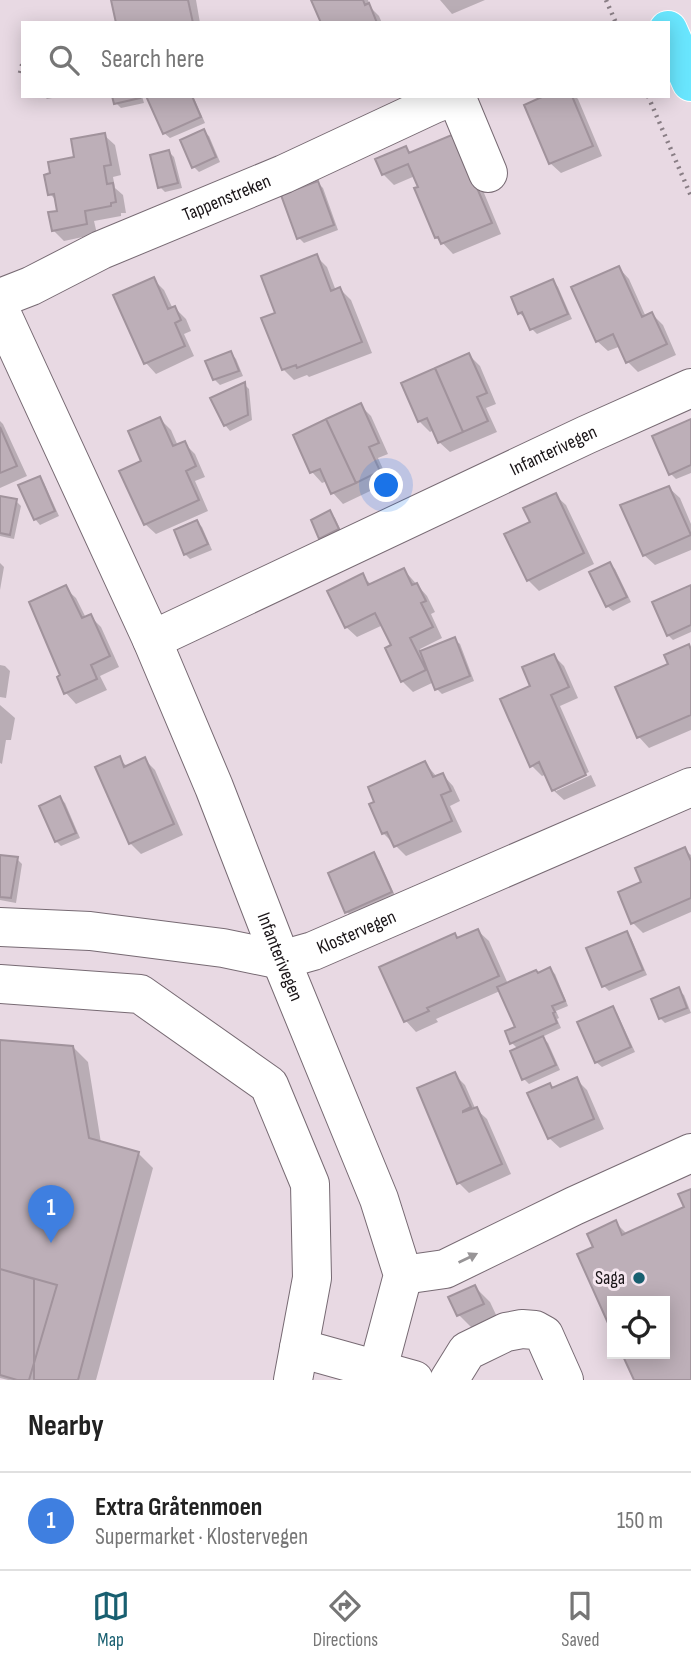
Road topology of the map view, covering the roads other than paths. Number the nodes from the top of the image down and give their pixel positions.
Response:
1 (655, 0) edge
2 (664, 21) edge
3 (670, 35) edge
4 (691, 82) edge
5 (450, 98) edge
6 (456, 98) edge
7 (488, 173) dead end
8 (0, 298) edge
9 (0, 310) edge
10 (691, 388) edge
11 (152, 640) junction
12 (691, 787) edge
13 (0, 927) edge
14 (281, 960) junction
15 (0, 984) edge
16 (691, 1153) edge
17 (403, 1275) junction
18 (296, 1364) edge
19 (376, 1375) edge
20 (414, 1380) edge
21 (449, 1380) edge
22 (564, 1380) edge

1 - 2 main road
3 - 4 main road
5 - 8 street, Tappenstreken
6 - 7 street
9 - 11 street, Infanterivegen
10 - 11 street, Infanterivegen
11 - 14 street, Infanterivegen
12 - 14 street, Klostervegen
13 - 14 street, Klostervegen
14 - 17 street, Infanterivegen
15 - 18 street
17 -> 16 street
17 - 19 street
18 - 19 street
19 - 20 street
21 - 22 street

